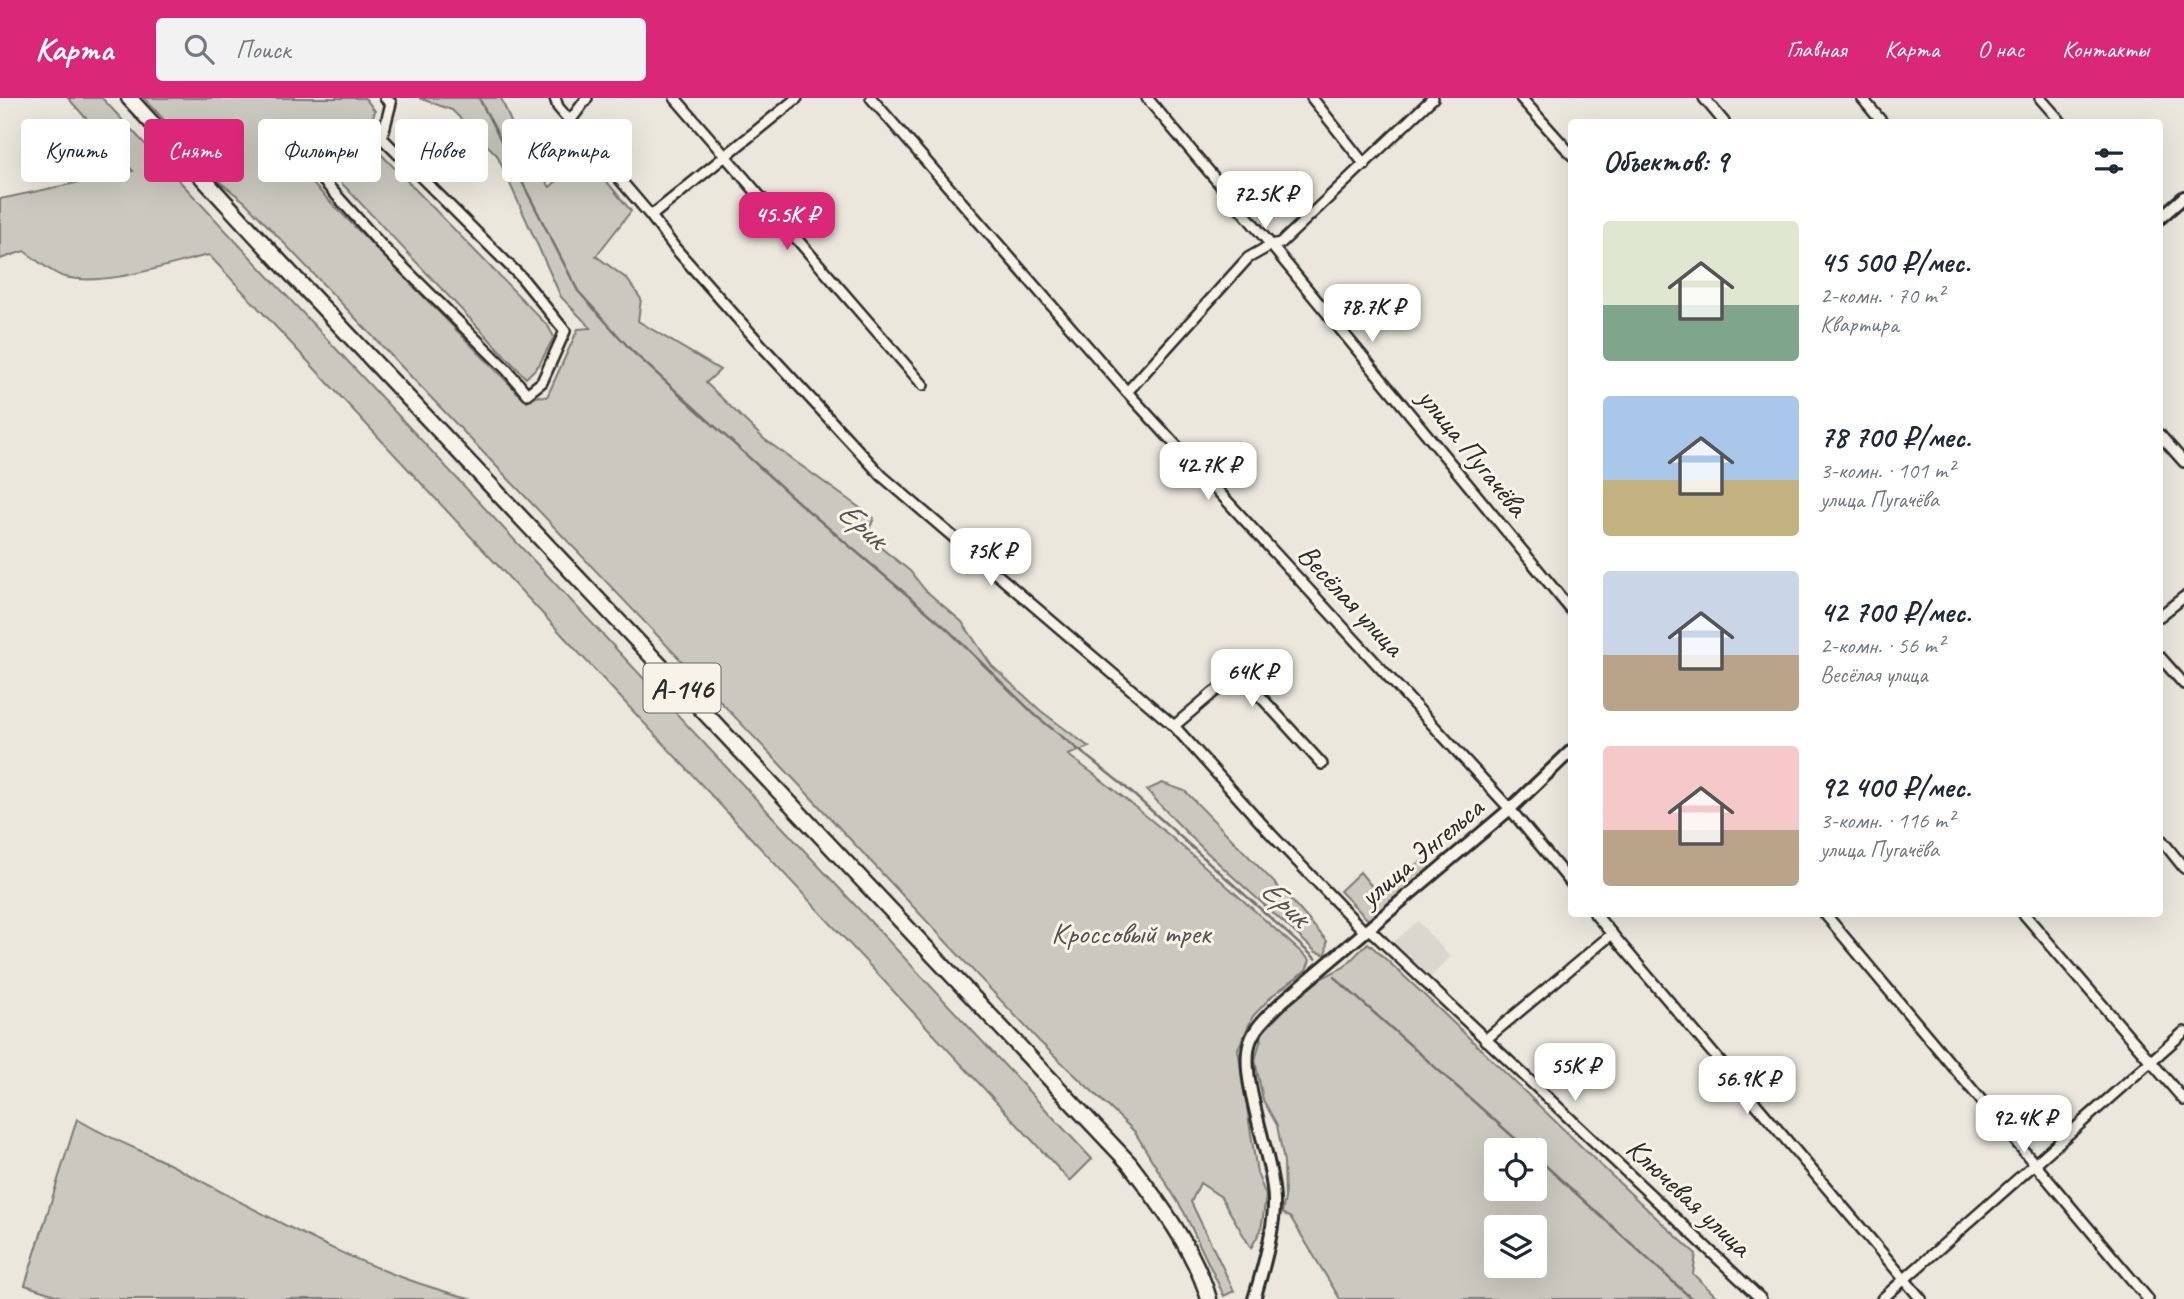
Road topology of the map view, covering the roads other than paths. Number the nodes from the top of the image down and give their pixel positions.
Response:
1 (129, 98) edge
2 (385, 98) edge
3 (555, 98) edge
4 (587, 98) edge
5 (676, 98) edge
6 (797, 98) edge
7 (871, 98) edge
8 (1147, 98) edge
9 (1312, 98) edge
10 (1521, 98) edge
11 (1704, 98) edge
12 (1862, 98) edge
13 (2040, 98) edge
14 (1431, 99) edge
15 (568, 119) edge
16 (571, 119) edge
17 (1722, 119) edge
18 (1880, 119) edge
19 (2058, 119) edge
20 (382, 138) junction
21 (1568, 151) edge
22 (724, 157) junction
23 (1365, 165) junction
24 (622, 182) edge
25 (2184, 197) edge
26 (2163, 215) edge
27 (651, 216) junction
28 (1271, 245) junction
29 (923, 385) dead end
30 (1127, 392) junction
31 (2163, 438) edge
32 (2184, 462) edge
33 (2184, 597) edge
34 (1568, 606) edge
35 (2163, 614) edge
36 (2163, 660) edge
37 (2184, 684) edge
38 (1174, 726) junction
39 (1568, 754) edge
40 (1322, 764) dead end
41 (1510, 809) junction
42 (2163, 842) edge
43 (2184, 868) edge
44 (1568, 879) edge
45 (1598, 917) edge
46 (1828, 917) edge
47 (2027, 917) edge
48 (1367, 930) junction
49 (1612, 934) junction
50 (2184, 1032) edge
51 (1485, 1040) junction
52 (2151, 1062) junction
53 (2184, 1100) edge
54 (2036, 1164) junction
55 (1905, 1280) junction
56 (1209, 1298) edge
57 (1254, 1299) edge
58 (1761, 1299) edge
59 (1882, 1299) edge
60 (1922, 1299) edge
61 (2148, 1299) edge

1 - 56 highway, А-146
2 - 20 street
3 - 15 street, Ключевая улица
4 - 16 street
5 - 22 street
6 - 22 street
7 - 30 street, Весёлая улица
8 - 28 street, улица Пугачёва
9 - 23 street
10 - 21 street
11 - 17 street
12 - 18 street
13 - 19 street
14 - 23 street
20 - 20 street
22 - 27 street
22 - 29 street
23 - 28 street
24 - 27 street, Ключевая улица
25 - 26 street
27 - 38 street, Ключевая улица
28 - 30 street
28 - 34 street, улица Пугачёва
30 - 41 street, Весёлая улица
31 - 32 street
33 - 35 street
36 - 37 street
38 - 40 street
38 - 48 street, Ключевая улица
39 - 41 street, улица Энгельса
41 - 44 street, Весёлая улица
41 - 48 street, улица Энгельса
42 - 43 street
45 - 49 street
46 - 54 street
47 - 52 street
48 - 51 street, Ключевая улица
48 - 57 street, улица Энгельса
49 - 51 street
49 - 55 street
50 - 52 street
51 - 58 street, Ключевая улица
52 - 53 street
52 - 54 street
54 - 55 street
54 - 61 street
55 - 59 street
55 - 60 street

